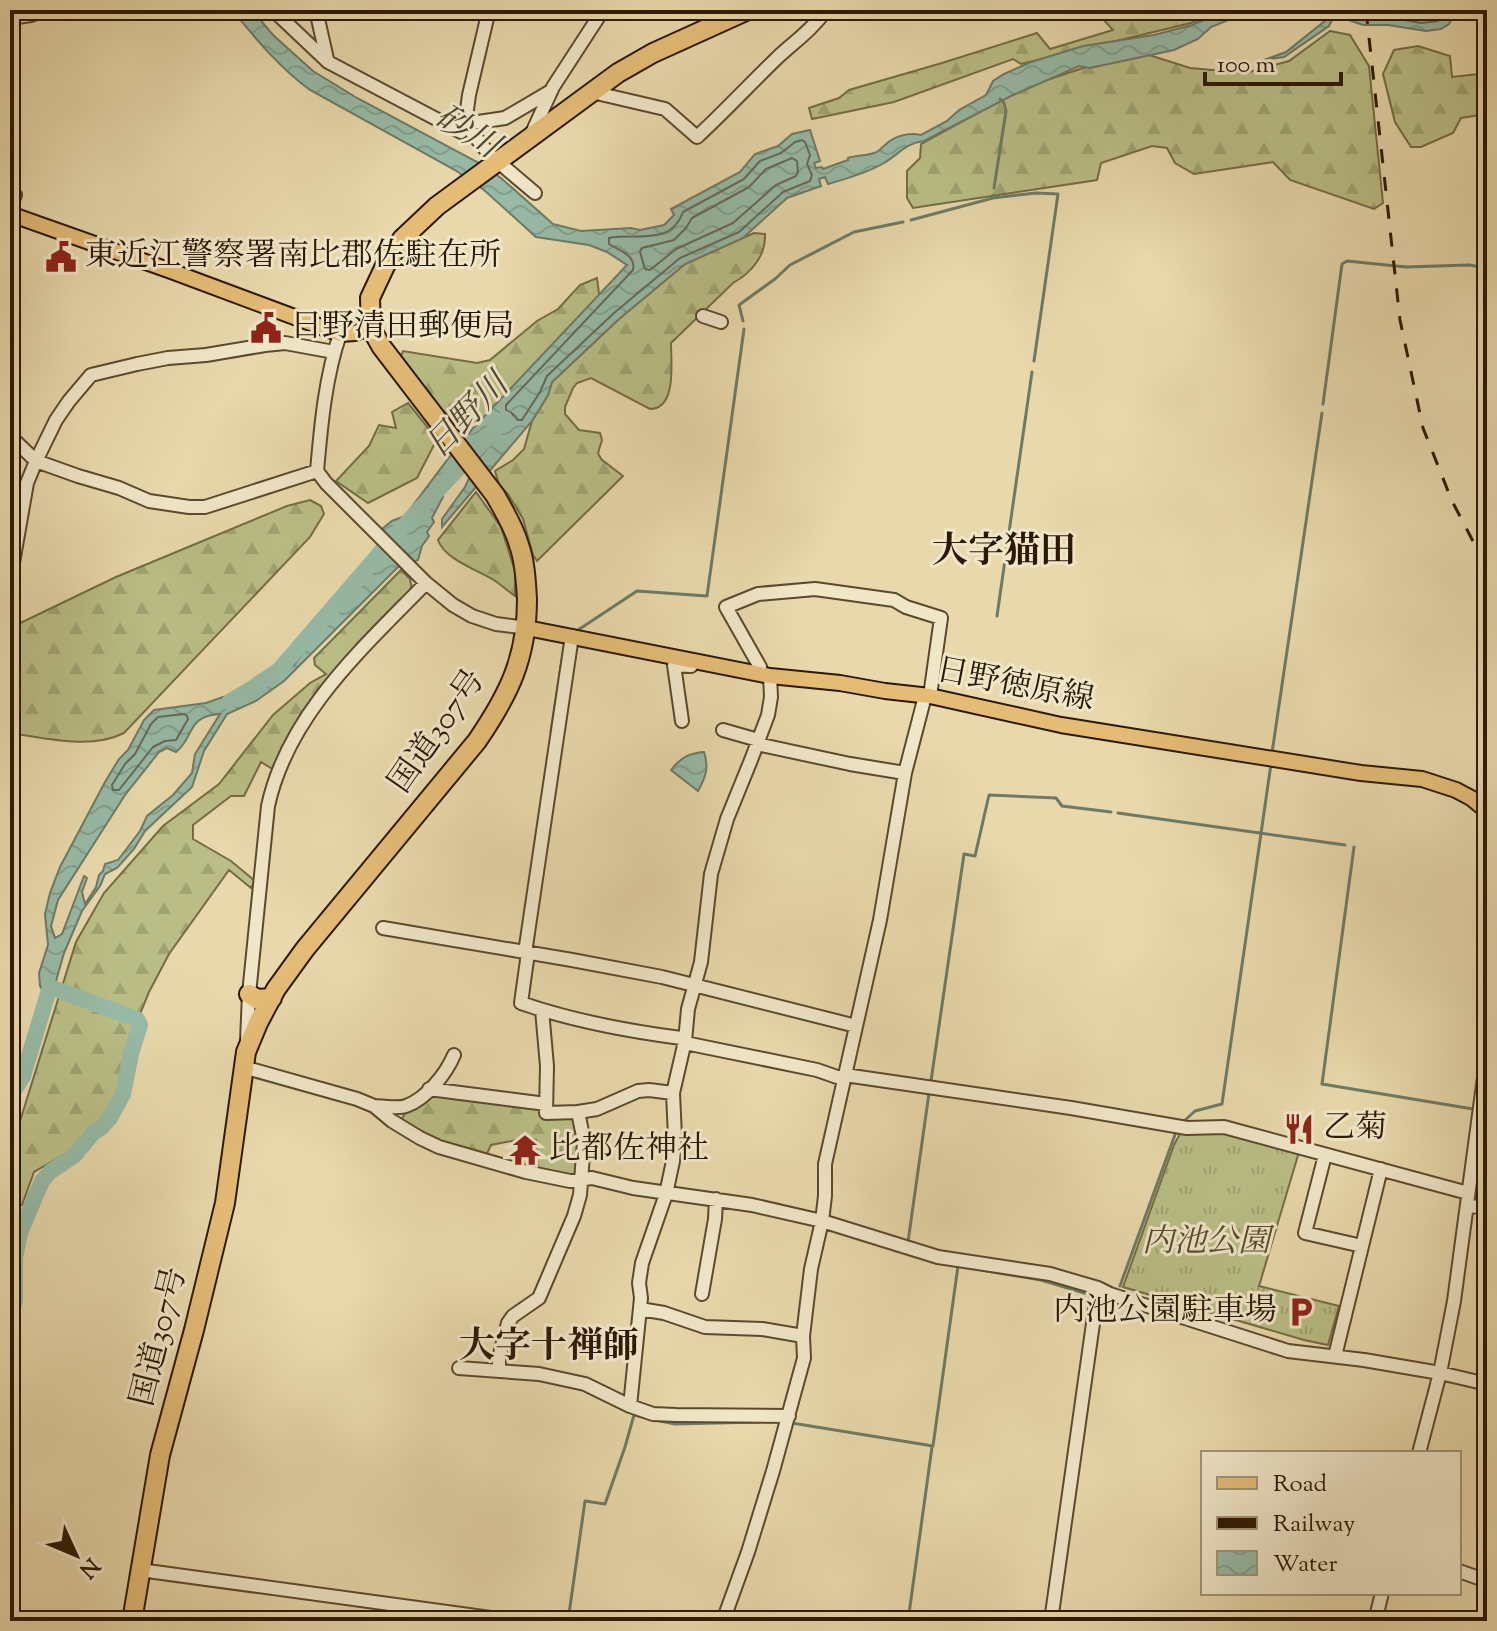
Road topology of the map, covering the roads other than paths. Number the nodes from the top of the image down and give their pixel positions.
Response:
1 (45, 10) edge
2 (273, 10) edge
3 (316, 10) edge
4 (489, 10) edge
5 (603, 10) edge
6 (748, 10) edge
7 (826, 10) edge
8 (10, 18) edge
9 (328, 62) junction
10 (551, 91) junction
11 (592, 92) junction
12 (463, 128) junction
13 (531, 135) junction
14 (493, 160) junction
15 (10, 190) edge
16 (535, 193) dead end
17 (10, 208) edge
18 (10, 214) edge
19 (703, 316) dead end
20 (721, 322) dead end
21 (371, 328) junction
22 (340, 334) junction
23 (334, 352) junction
24 (10, 436) edge
25 (36, 461) junction
26 (317, 471) junction
27 (10, 580) edge
28 (426, 583) junction
29 (527, 628) junction
30 (572, 636) junction
31 (700, 662) junction
32 (765, 675) junction
33 (927, 696) junction
34 (682, 721) dead end
35 (723, 730) dead end
36 (757, 742) junction
37 (905, 773) junction
38 (1487, 811) edge
39 (383, 928) dead end
40 (527, 953) junction
41 (694, 986) junction
42 (249, 994) junction
43 (272, 998) junction
44 (542, 1010) junction
45 (856, 1026) junction
46 (685, 1041) junction
47 (454, 1055) dead end
48 (1487, 1055) edge
49 (245, 1060) junction
50 (845, 1075) junction
51 (429, 1089) junction
52 (673, 1093) junction
53 (546, 1104) junction
54 (374, 1106) junction
55 (578, 1112) junction
56 (1482, 1128) edge
57 (1325, 1155) junction
58 (1381, 1169) junction
59 (581, 1179) junction
60 (666, 1194) junction
61 (716, 1199) junction
62 (1468, 1199) junction
63 (1487, 1207) edge
64 (822, 1221) junction
65 (1362, 1246) junction
66 (1098, 1288) junction
67 (702, 1294) dead end
68 (640, 1309) junction
69 (803, 1336) junction
70 (1335, 1356) junction
71 (459, 1368) dead end
72 (499, 1371) junction
73 (1440, 1373) junction
74 (1487, 1384) edge
75 (630, 1406) junction
76 (789, 1416) junction
77 (1420, 1451) edge
78 (140, 1570) junction
79 (1461, 1572) edge
80 (1487, 1581) edge
81 (1382, 1595) edge
82 (132, 1621) edge
83 (514, 1621) edge
84 (723, 1621) edge
85 (1051, 1621) edge
86 (1375, 1621) edge

1 - 8 street
2 - 9 street
3 - 9 street
4 - 12 street
5 - 10 street
6 - 11 highway
7 - 11 street
9 - 12 street
10 - 12 street
10 - 13 street
11 - 13 highway
12 - 14 street
13 - 14 highway
14 - 16 street
14 - 21 highway
15 - 17 street
18 - 22 main road
19 - 20 street
21 - 22 main road
21 - 29 highway, 国道307号
22 - 23 street
23 - 25 street
23 - 26 street
24 - 25 street
25 - 26 street
25 - 27 street
26 - 28 street
28 - 29 street
28 - 42 street
29 - 30 main road, 日野徳原線
29 - 43 highway, 国道307号
30 - 31 main road, 日野徳原線
30 - 40 street
31 - 32 main road, 日野徳原線
31 - 34 street
32 - 33 main road, 日野徳原線
32 - 33 street
32 - 36 street
33 - 37 street
33 - 38 main road, 日野徳原線
35 - 36 street
36 - 37 street
36 - 41 street
37 - 45 street
39 - 40 street
40 - 41 street
40 - 44 street
41 - 45 street
41 - 46 street
42 - 43 highway
42 - 49 street
43 - 49 highway, 国道307号
44 - 46 street
44 - 53 street
45 - 50 street
46 - 50 street
46 - 52 street
47 - 51 street
48 - 56 street
49 - 54 street
49 - 78 highway, 国道307号
50 - 57 street
50 - 64 street
51 - 53 street
51 - 54 street
52 - 55 street
52 - 60 street
53 - 55 street
54 - 59 street
55 - 59 street
56 - 62 street
57 - 58 street
57 - 65 street
58 - 62 street
58 - 65 street
59 - 60 street
59 - 72 street
60 - 61 street
60 - 68 street
61 - 64 street
61 - 67 street
62 - 63 street
62 - 73 street
64 - 66 street
64 - 69 street
65 - 70 street
66 - 70 street
66 - 85 street
68 - 69 street
68 - 75 street
69 - 76 street
70 - 73 street
71 - 72 street
72 - 75 street
73 - 74 street
73 - 77 street
75 - 76 street
76 - 84 street
78 - 82 highway, 国道307号
78 - 83 street
79 - 80 street
81 - 86 street

